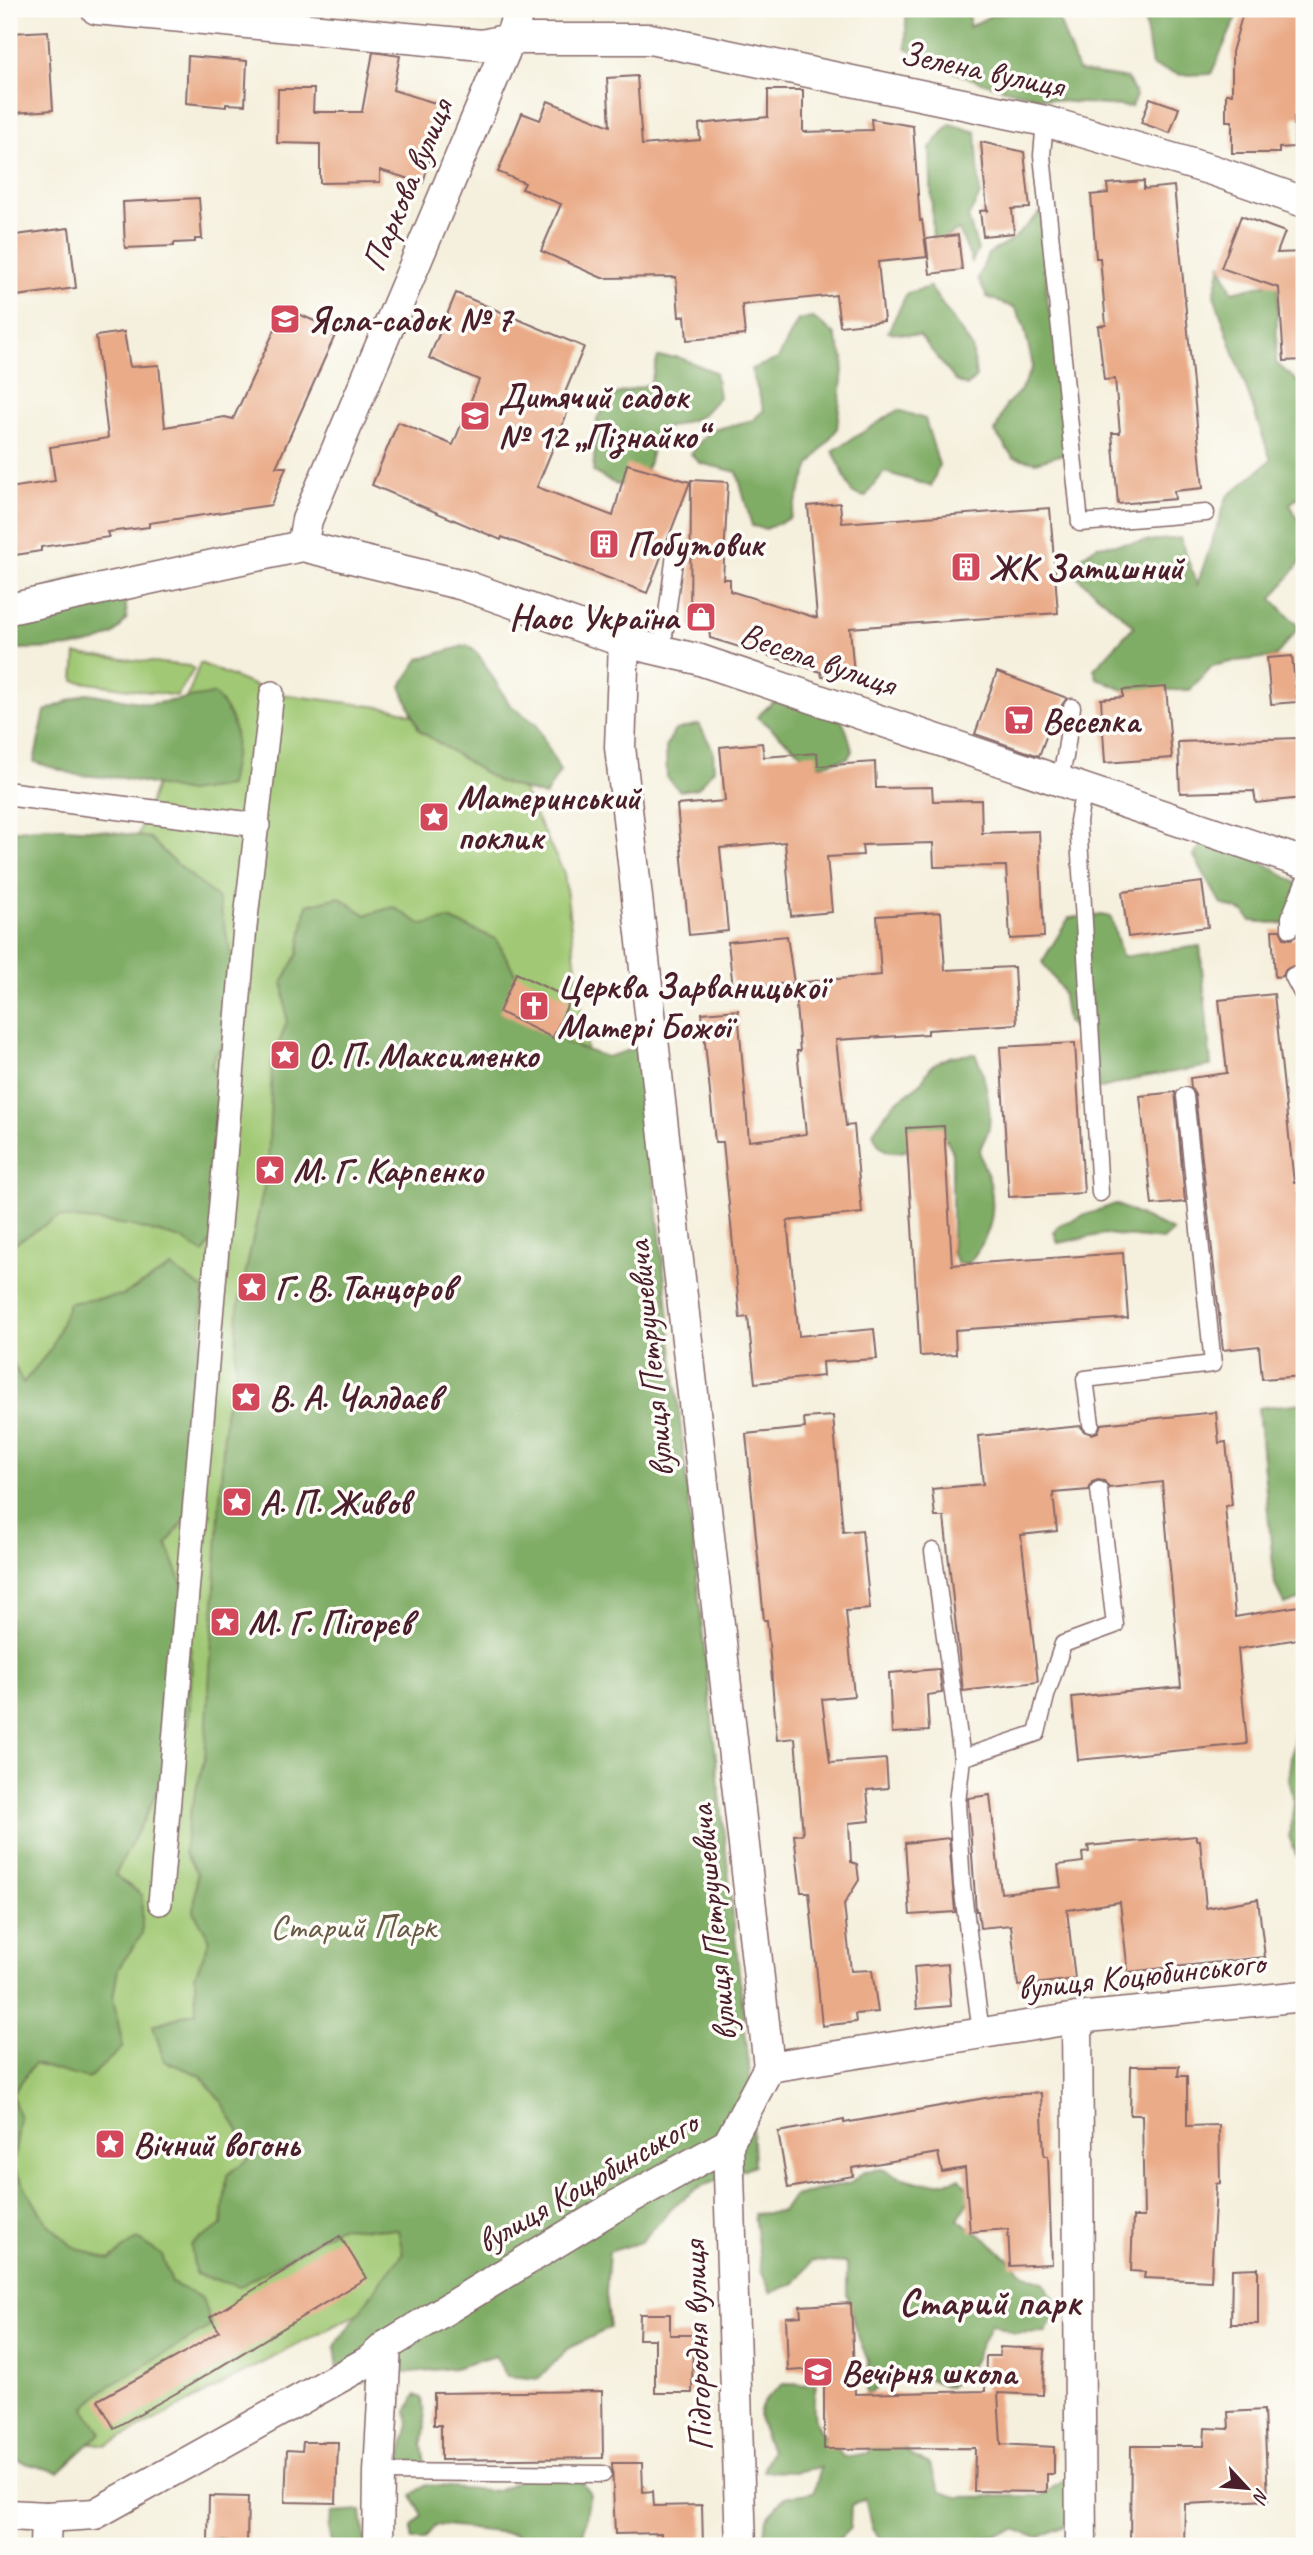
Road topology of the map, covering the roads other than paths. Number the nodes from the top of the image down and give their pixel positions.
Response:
1 (96, 9) edge
2 (519, 9) edge
3 (510, 39) junction
4 (1045, 121) junction
5 (1304, 202) edge
6 (1206, 513) dead end
7 (302, 546) junction
8 (677, 547) dead end
9 (9, 609) edge
10 (624, 642) junction
11 (662, 651) junction
12 (272, 693) dead end
13 (1072, 707) dead end
14 (1072, 785) junction
15 (9, 794) edge
16 (258, 825) junction
17 (1304, 881) edge
18 (1290, 929) dead end
19 (1293, 976) dead end
20 (1304, 997) edge
21 (1185, 1096) dead end
22 (1100, 1193) dead end
23 (1091, 1424) dead end
24 (1099, 1490) dead end
25 (933, 1551) dead end
26 (962, 1758) junction
27 (160, 1903) dead end
28 (1304, 1996) edge
29 (1077, 2018) junction
30 (981, 2033) junction
31 (769, 2067) junction
32 (728, 2144) junction
33 (386, 2346) junction
34 (379, 2472) junction
35 (603, 2474) dead end
36 (9, 2515) edge
37 (46, 2532) edge
38 (378, 2546) edge
39 (741, 2546) edge
40 (1082, 2546) edge

1 - 3 street, Зелена вулиця
2 - 3 street, Паркова вулиця
3 - 4 street, Зелена вулиця
3 - 7 street, Паркова вулиця
4 - 5 street, Зелена вулиця
4 - 6 lane
7 - 9 street
7 - 10 street, Весела вулиця
8 - 11 lane
10 - 11 street, Весела вулиця
10 - 31 street, вулиця Петрушевича
11 - 14 street, Весела вулиця
12 - 16 street
13 - 14 lane
14 - 17 street, Весела вулиця
14 - 22 lane
15 - 16 street
16 - 27 street
17 - 18 lane
19 - 20 lane
21 - 23 lane
24 - 26 lane
25 - 26 lane
26 - 30 lane
28 - 29 street, вулиця Коцюбинського
29 - 30 street, вулиця Коцюбинського
29 - 40 street
30 - 31 street, вулиця Коцюбинського
31 - 32 street, вулиця Коцюбинського
32 - 33 street, вулиця Коцюбинського
32 - 39 street, Підгородня вулиця
33 - 34 street
33 - 37 street, вулиця Коцюбинського
34 - 35 lane
34 - 38 street
36 - 37 street, вулиця Коцюбинського

